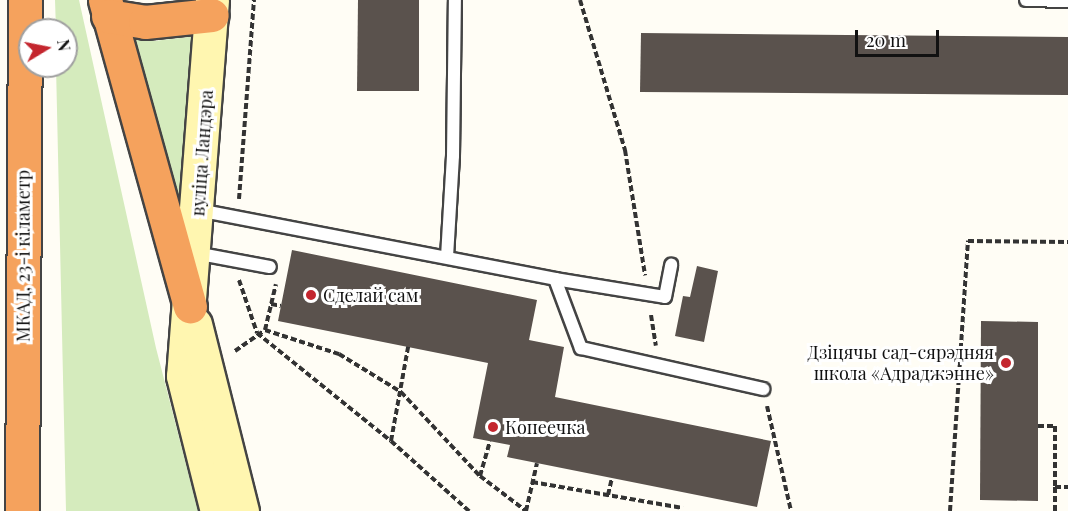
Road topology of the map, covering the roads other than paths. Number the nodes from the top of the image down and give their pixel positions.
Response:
1 (25, 0) edge
2 (455, 0) edge
3 (1026, 0) edge
4 (1068, 1) edge
5 (107, 8) edge
6 (212, 8) edge
7 (198, 210) junction
8 (195, 253) junction
9 (447, 257) junction
10 (671, 265) dead end
11 (274, 270) road end
12 (555, 279) junction
13 (190, 306) junction
14 (763, 388) road end
15 (22, 511) edge
16 (217, 511) edge
17 (242, 511) edge

1 - 15 highway, МКАД, 23-і кіламетр
2 - 9 lane
3 - 4 lane
5 - 6 highway
5 - 13 highway
6 - 7 main road, вуліца Ландэра
7 - 8 main road, вуліца Ландэра
7 - 9 lane
8 - 11 lane
8 - 13 main road, вуліца Ландэра
9 - 12 lane
10 - 12 lane
12 - 14 lane
13 - 16 main road, вуліца Ландэра
13 - 17 main road, вуліца Ландэра

